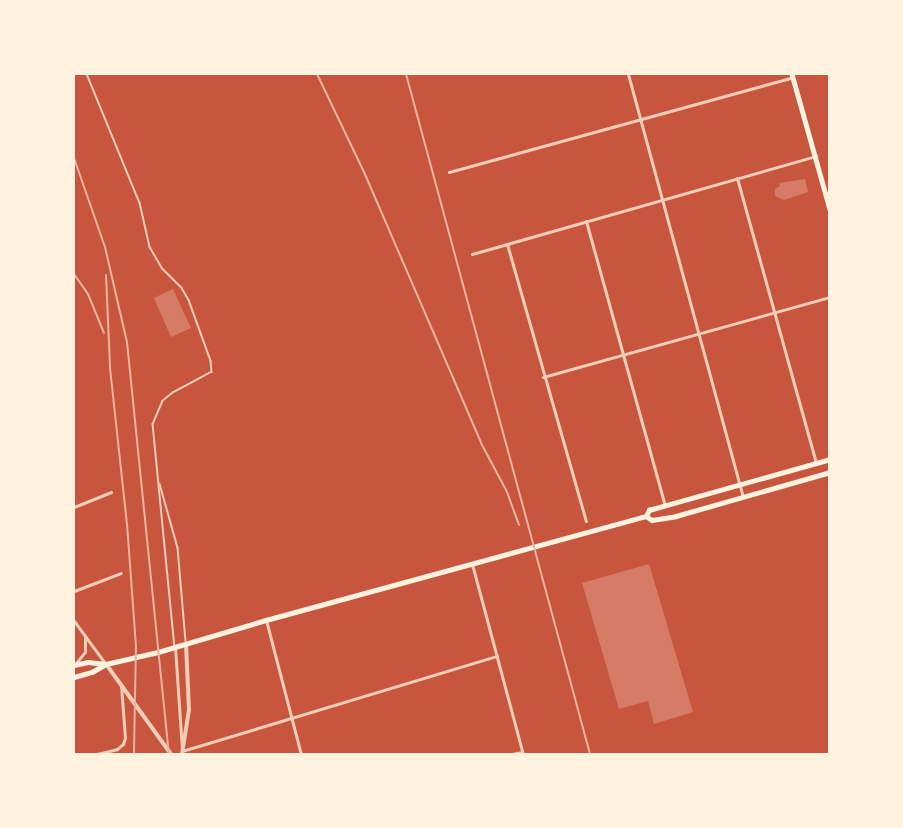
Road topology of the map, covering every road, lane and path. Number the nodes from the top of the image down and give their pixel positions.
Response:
1 (87, 74) edge
2 (628, 74) edge
3 (792, 75) edge
4 (640, 119) junction
5 (816, 156) junction
6 (449, 172) dead end
7 (737, 177) junction
8 (663, 200) junction
9 (830, 209) edge
10 (585, 221) junction
11 (507, 244) junction
12 (472, 254) dead end
13 (830, 297) edge
14 (775, 312) junction
15 (700, 333) junction
16 (624, 354) junction
17 (543, 377) junction
18 (830, 459) edge
19 (816, 462) junction
20 (830, 472) edge
21 (159, 480) junction
22 (740, 485) junction
23 (111, 492) dead end
24 (743, 497) junction
25 (665, 505) junction
26 (74, 507) edge
27 (646, 516) junction
28 (586, 521) dead end
29 (472, 564) junction
30 (121, 573) dead end
31 (74, 591) edge
32 (266, 620) junction
33 (74, 621) edge
34 (84, 636) junction
35 (186, 644) junction
36 (175, 647) junction
37 (497, 656) junction
38 (106, 663) junction
39 (74, 664) edge
40 (74, 677) edge
41 (121, 686) junction
42 (291, 717) junction
43 (182, 753) edge
44 (522, 753) edge
45 (97, 754) edge
46 (171, 754) edge
47 (301, 754) edge
48 (512, 754) edge

1 - 21 lane
2 - 4 street
3 - 4 street
3 - 5 main road
4 - 6 street
4 - 8 street
5 - 7 street
5 - 9 main road
7 - 8 street
7 - 14 street
8 - 10 street
8 - 15 street
10 - 11 street
10 - 16 street
11 - 12 street
11 - 17 street
13 - 14 street
14 - 15 street
14 - 19 street
15 - 16 street
15 - 22 street
16 - 17 street
16 - 25 street
17 - 28 street
18 - 19 main road
19 - 22 main road
20 - 24 main road
21 - 35 lane
21 - 36 lane
22 - 24 street
22 - 25 main road
23 - 26 street
24 - 27 main road
25 - 27 main road
27 - 29 main road
29 - 32 main road
29 - 37 street
30 - 31 street
32 - 35 main road
32 - 42 street
33 - 34 street
34 - 38 street
34 - 39 street
35 - 36 main road
35 - 43 street
36 - 38 main road
36 - 43 street
37 - 42 street
37 - 44 street
38 - 39 main road
38 - 40 main road
38 - 41 street
41 - 45 street
41 - 46 street
42 - 43 street
42 - 47 street
44 - 48 street

